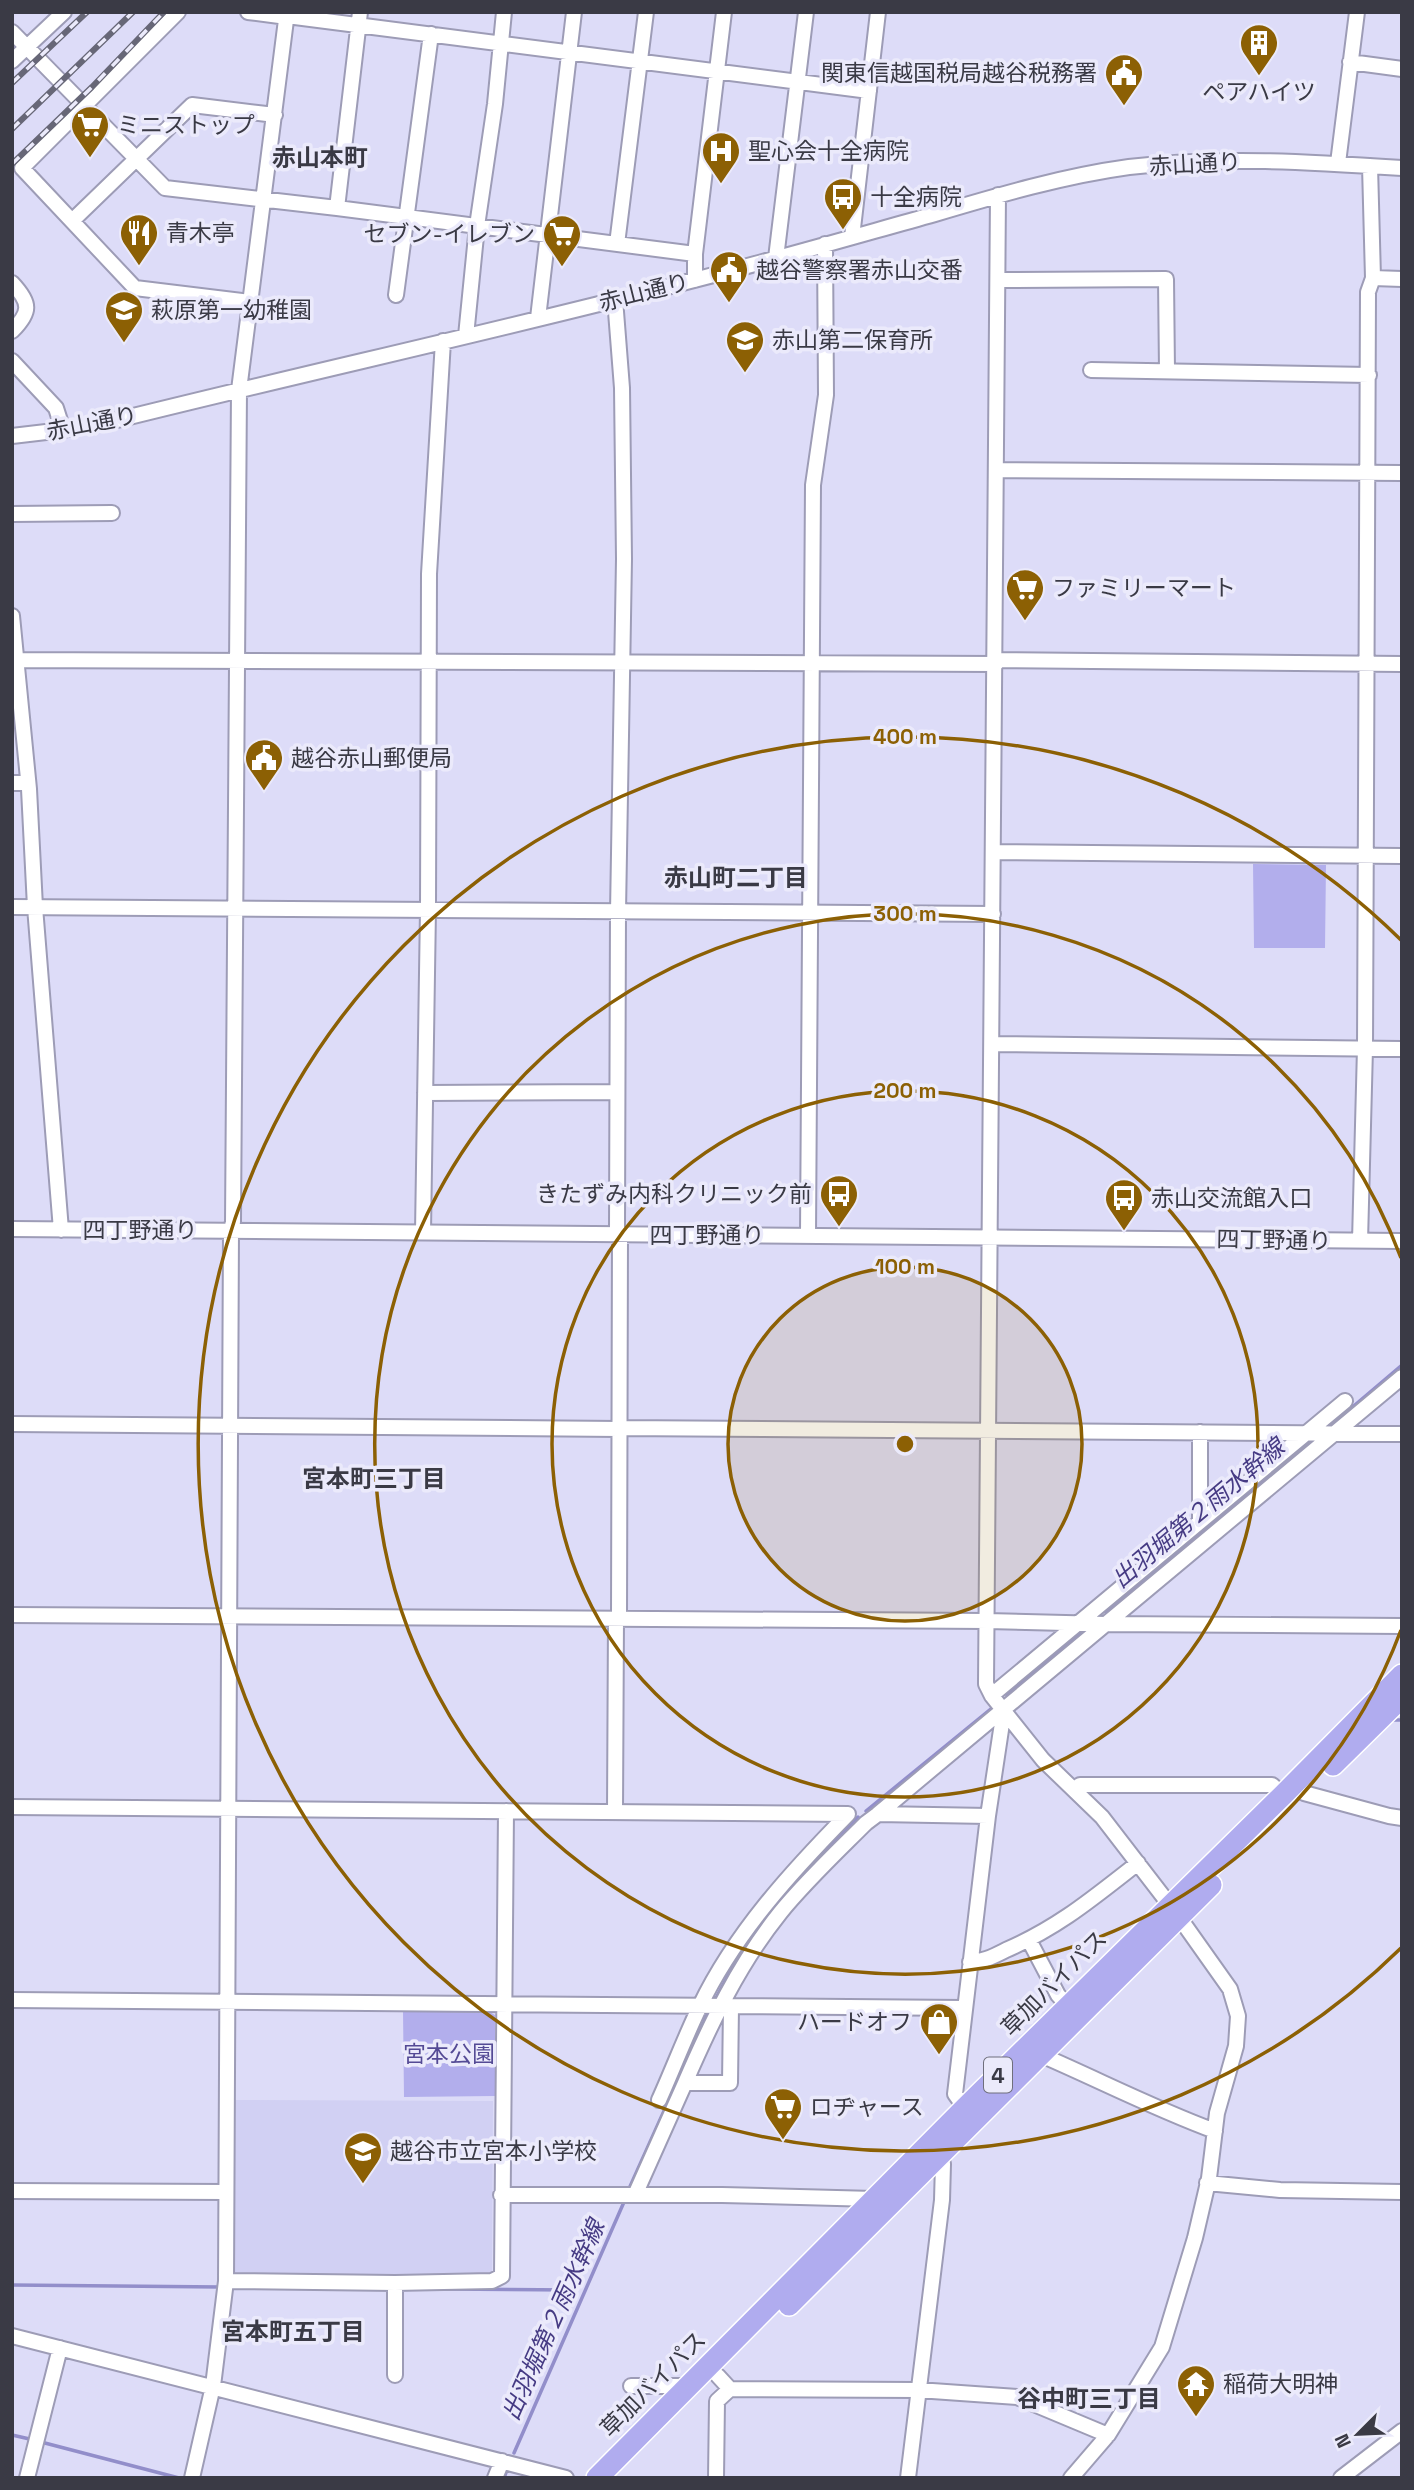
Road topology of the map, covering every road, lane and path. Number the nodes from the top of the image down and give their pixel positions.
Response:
1 (64, 12) edge
2 (178, 12) edge
3 (248, 12) edge
4 (504, 12) edge
5 (574, 12) edge
6 (646, 12) edge
7 (724, 12) edge
8 (806, 12) edge
9 (878, 12) edge
10 (1357, 12) edge
11 (287, 15) edge
12 (359, 19) edge
13 (12, 32) edge
14 (431, 34) junction
15 (500, 43) junction
16 (27, 46) junction
17 (569, 52) junction
18 (12, 61) edge
19 (640, 62) junction
20 (1350, 62) junction
21 (1402, 69) edge
22 (717, 71) junction
23 (797, 82) junction
24 (869, 92) junction
25 (87, 106) junction
26 (275, 115) junction
27 (137, 158) junction
28 (1338, 163) junction
29 (1370, 166) junction
30 (1402, 168) edge
31 (998, 195) junction
32 (263, 201) junction
33 (337, 208) junction
34 (408, 216) junction
35 (72, 220) junction
36 (477, 226) junction
37 (549, 234) junction
38 (852, 237) junction
39 (617, 244) junction
40 (825, 244) junction
41 (695, 254) junction
42 (776, 258) junction
43 (1373, 278) junction
44 (999, 279) junction
45 (1402, 279) edge
46 (695, 280) junction
47 (12, 283) edge
48 (396, 295) dead end
49 (615, 299) junction
50 (250, 302) junction
51 (538, 318) junction
52 (12, 331) edge
53 (466, 336) junction
54 (443, 341) junction
55 (12, 361) edge
56 (1091, 370) dead end
57 (1167, 371) junction
58 (1369, 375) junction
59 (239, 390) junction
60 (63, 430) junction
61 (12, 436) edge
62 (996, 470) junction
63 (1369, 473) junction
64 (1402, 473) edge
65 (112, 513) dead end
66 (12, 514) edge
67 (12, 616) edge
68 (15, 661) edge
69 (236, 662) junction
70 (429, 662) junction
71 (996, 662) junction
72 (1366, 663) junction
73 (622, 664) junction
74 (1402, 664) edge
75 (812, 665) junction
76 (12, 783) edge
77 (28, 783) junction
78 (994, 852) junction
79 (1366, 855) junction
80 (1402, 856) edge
81 (12, 906) edge
82 (35, 907) junction
83 (235, 908) junction
84 (428, 909) junction
85 (618, 912) junction
86 (811, 914) junction
87 (993, 914) junction
88 (992, 1044) junction
89 (1365, 1048) junction
90 (1402, 1049) edge
91 (617, 1092) junction
92 (425, 1093) junction
93 (12, 1229) edge
94 (61, 1230) junction
95 (231, 1230) junction
96 (423, 1232) junction
97 (620, 1235) junction
98 (808, 1235) junction
99 (990, 1238) junction
100 (1360, 1241) junction
101 (1402, 1241) edge
102 (1402, 1377) edge
103 (1345, 1401) dead end
104 (12, 1424) edge
105 (231, 1425) junction
106 (619, 1428) junction
107 (989, 1432) junction
108 (1200, 1432) junction
109 (1307, 1432) junction
110 (1335, 1433) junction
111 (1402, 1434) edge
112 (1200, 1521) junction
113 (12, 1615) edge
114 (230, 1616) junction
115 (617, 1618) junction
116 (987, 1620) junction
117 (1078, 1622) junction
118 (1105, 1624) junction
119 (1402, 1626) edge
120 (1402, 1675) edge
121 (992, 1696) junction
122 (1401, 1701) edge
123 (1004, 1710) junction
124 (1074, 1790) junction
125 (1294, 1794) junction
126 (12, 1807) edge
127 (229, 1809) junction
128 (506, 1811) junction
129 (615, 1812) junction
130 (878, 1814) junction
131 (988, 1816) junction
132 (1402, 1818) edge
133 (1138, 1863) junction
134 (1174, 1911) junction
135 (1029, 1940) junction
136 (970, 1962) junction
137 (12, 2000) edge
138 (227, 2001) junction
139 (503, 2003) junction
140 (701, 2004) junction
141 (725, 2007) junction
142 (1068, 2007) junction
143 (964, 2008) junction
144 (1041, 2055) junction
145 (685, 2083) junction
146 (659, 2101) dead end
147 (965, 2108) junction
148 (1215, 2131) junction
149 (940, 2154) junction
150 (1208, 2183) junction
151 (12, 2191) edge
152 (226, 2192) junction
153 (1402, 2192) edge
154 (501, 2194) junction
155 (635, 2195) junction
156 (874, 2199) junction
157 (226, 2281) junction
158 (395, 2283) junction
159 (12, 2336) edge
160 (60, 2348) junction
161 (395, 2375) dead end
162 (724, 2382) junction
163 (213, 2386) junction
164 (631, 2386) dead end
165 (688, 2386) junction
166 (918, 2390) junction
167 (1402, 2431) edge
168 (1108, 2435) junction
169 (502, 2462) junction
170 (12, 2473) edge
171 (28, 2478) edge
172 (192, 2478) edge
173 (495, 2478) edge
174 (566, 2478) edge
175 (597, 2478) edge
176 (615, 2478) edge
177 (716, 2478) edge
178 (908, 2478) edge
179 (1071, 2478) edge
180 (1341, 2478) edge

1 - 16 street
2 - 25 street
3 - 11 street
4 - 15 street
5 - 17 street
6 - 19 street
7 - 22 street
8 - 23 street
9 - 24 street
10 - 20 street
11 - 12 street
11 - 26 street
12 - 14 street
12 - 33 street
13 - 16 street
14 - 15 street
14 - 34 street
15 - 17 street
15 - 36 street
16 - 18 street
16 - 25 street
17 - 19 street
17 - 37 street
19 - 22 street
19 - 39 street
20 - 21 street
20 - 28 street
22 - 23 street
22 - 41 street
23 - 24 street
23 - 42 street
24 - 38 street
25 - 27 street
25 - 35 street
26 - 27 street
26 - 32 street
27 - 32 street
27 - 35 street
28 - 29 street, 赤山通り
28 - 31 street, 赤山通り
29 - 30 street, 赤山通り
29 - 43 street
31 - 38 street, 赤山通り
31 - 44 street
32 - 33 street
32 - 50 street
33 - 34 street
34 - 36 street
34 - 48 street
35 - 50 street
36 - 37 street
36 - 53 street
37 - 39 street
37 - 51 street
38 - 40 street, 赤山通り
39 - 41 street
40 - 42 street, 赤山通り
40 - 75 street
41 - 46 street
42 - 46 street, 赤山通り
43 - 45 street
43 - 58 street
44 - 57 street
44 - 62 street
46 - 49 street, 赤山通り
47 - 52 street
49 - 51 street, 赤山通り
49 - 73 street
50 - 59 street
51 - 53 street, 赤山通り
53 - 54 street, 赤山通り
54 - 59 street, 赤山通り
54 - 70 street
55 - 60 street
56 - 57 street
57 - 58 street
58 - 63 street
59 - 60 street, 赤山通り
59 - 69 street
60 - 61 street, 赤山通り
62 - 63 street
62 - 71 street
63 - 64 street
63 - 72 street
65 - 66 street
67 - 68 street
68 - 69 street
68 - 77 street
69 - 70 street
69 - 83 street
70 - 73 street
70 - 84 street
71 - 72 street
71 - 75 street
71 - 78 street
72 - 74 street
72 - 79 street
73 - 75 street
73 - 85 street
75 - 86 street
76 - 77 street
77 - 82 street
78 - 79 street
78 - 87 street
79 - 80 street
79 - 89 street
81 - 82 street
82 - 83 street
82 - 94 street
83 - 84 street
83 - 95 street
84 - 85 street
84 - 92 street
85 - 86 street
85 - 91 street
86 - 87 street
86 - 98 street
87 - 88 street
88 - 89 street
88 - 99 street
89 - 90 street
89 - 100 street
91 - 92 street
91 - 97 street
92 - 96 street
93 - 94 street, 四丁野通り
94 - 95 street, 四丁野通り
95 - 96 street, 四丁野通り
95 - 105 street
96 - 97 street, 四丁野通り
97 - 98 street, 四丁野通り
97 - 106 street
98 - 99 street, 四丁野通り
99 - 100 street, 四丁野通り
99 - 107 street
100 - 101 street, 四丁野通り
102 - 110 street
103 - 109 street
104 - 105 street
105 - 106 street
105 - 114 street
106 - 107 street
106 - 115 street
107 - 108 street
107 - 116 street
108 - 109 street
108 - 112 street
109 - 110 street
109 - 112 street
110 - 111 street
110 - 118 street
112 - 117 street
113 - 114 street
114 - 115 street
114 - 127 street
115 - 116 street
115 - 129 street
116 - 117 street
116 - 121 street
117 - 118 street
117 - 121 street
118 - 119 street
118 - 123 street
120 - 125 highway, 草加バイパス / 4
121 - 123 street
122 - 125 highway, 草加バイパス / 4
123 - 124 street
123 - 130 street
123 - 131 street
124 - 125 street
124 - 133 street
125 - 132 street
125 - 134 highway, 草加バイパス / 4
126 - 127 street
127 - 128 street
127 - 138 street
128 - 129 street
128 - 139 street
129 - 140 street
130 - 131 street
130 - 141 street
131 - 136 street
133 - 134 street
133 - 135 street
134 - 142 highway, 草加バイパス / 4
134 - 144 highway, 草加バイパス / 4
134 - 148 street
135 - 136 street
135 - 142 street
136 - 143 street
137 - 138 street
138 - 139 street
138 - 152 street
139 - 140 street
139 - 154 street
140 - 141 street
140 - 146 street
141 - 143 street
141 - 145 street
141 - 145 street
142 - 147 highway, 草加バイパス / 4
143 - 147 street
144 - 148 street
144 - 149 highway, 草加バイパス / 4
145 - 155 street
147 - 156 highway, 草加バイパス / 4
148 - 150 street
149 - 162 highway, 草加バイパス / 4
149 - 166 street
150 - 153 street
150 - 168 street
151 - 152 street
152 - 157 street
154 - 155 street
154 - 158 street
155 - 156 street
156 - 165 highway, 草加バイパス / 4
157 - 158 street
157 - 163 street
158 - 161 street
159 - 160 street
160 - 163 street
160 - 171 street
162 - 166 street
162 - 176 highway, 草加バイパス / 4
162 - 177 street
163 - 169 street
163 - 172 street
164 - 165 street
165 - 175 highway, 草加バイパス / 4
166 - 168 street
166 - 178 street
167 - 180 street
168 - 179 street
169 - 173 street
169 - 174 street
170 - 171 street

